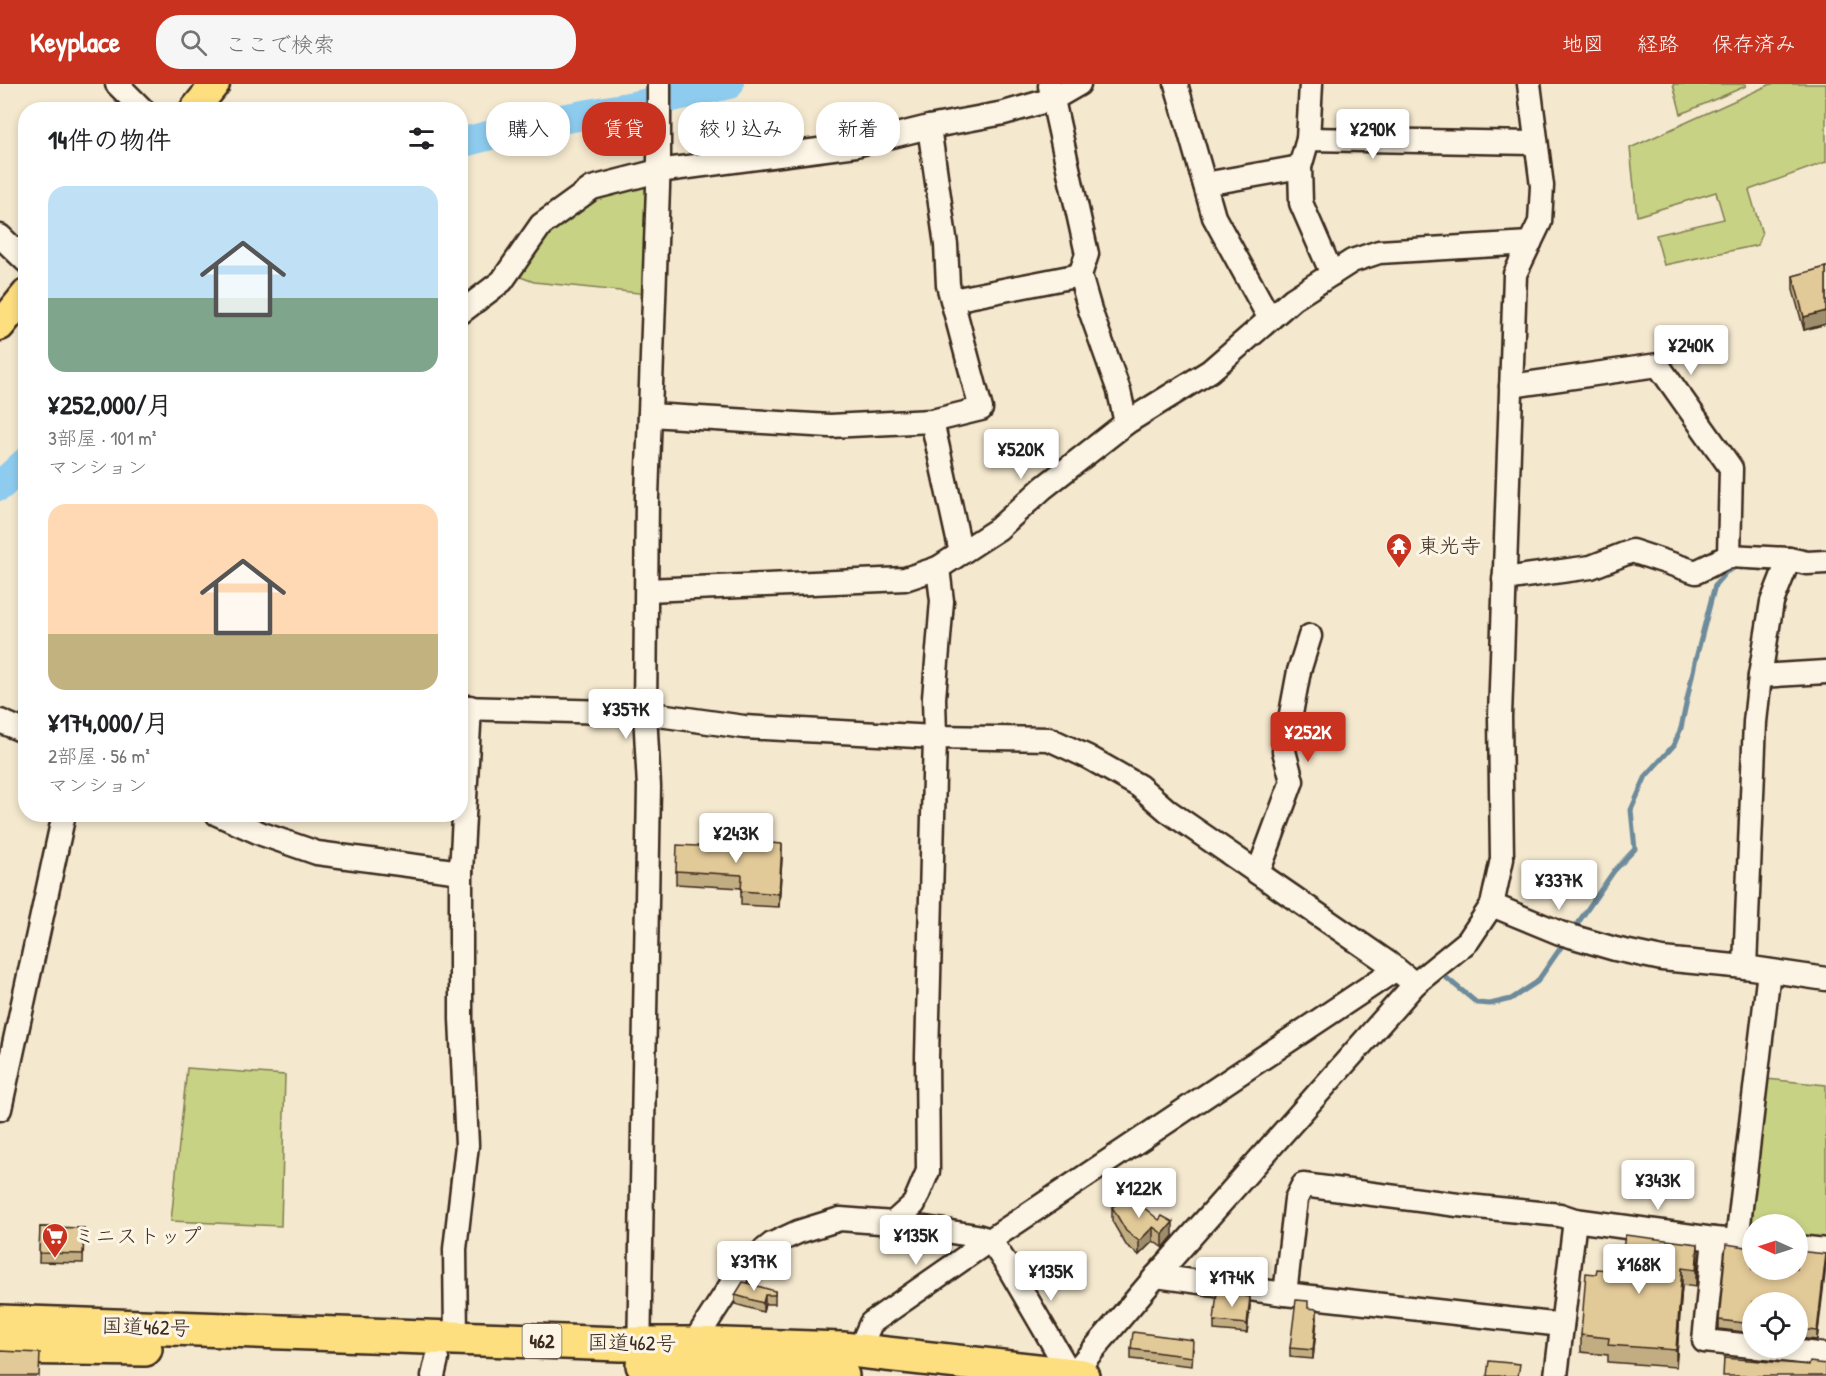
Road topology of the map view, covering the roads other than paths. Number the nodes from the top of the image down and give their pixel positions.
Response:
1 (117, 84) edge
2 (215, 84) edge
3 (659, 84) edge
4 (1079, 84) edge
5 (1176, 84) edge
6 (1311, 84) edge
7 (1529, 84) edge
8 (1051, 92) edge
9 (135, 102) edge
10 (200, 102) edge
11 (929, 127) junction
12 (1308, 139) junction
13 (1536, 143) junction
14 (1300, 167) junction
15 (658, 171) junction
16 (1205, 184) junction
17 (0, 236) edge
18 (1530, 243) junction
19 (18, 253) edge
20 (1332, 274) junction
21 (1080, 275) junction
22 (953, 300) junction
23 (468, 307) edge
24 (1270, 319) junction
25 (1511, 386) junction
26 (650, 415) junction
27 (932, 422) junction
28 (1126, 423) junction
29 (961, 553) junction
30 (1729, 556) junction
31 (1789, 559) junction
32 (1826, 562) edge
33 (938, 568) junction
34 (1504, 579) junction
35 (647, 590) junction
36 (1310, 636) dead end
37 (1826, 672) edge
38 (1760, 676) junction
39 (468, 707) edge
40 (645, 712) junction
41 (0, 721) edge
42 (18, 729) edge
43 (935, 737) junction
44 (62, 822) edge
45 (235, 822) edge
46 (462, 822) edge
47 (461, 872) junction
48 (1258, 873) junction
49 (1492, 905) junction
50 (1745, 968) junction
51 (1396, 969) junction
52 (1769, 971) junction
53 (1826, 979) edge
54 (1415, 984) junction
55 (0, 1108) edge
56 (1747, 1214) edge
57 (1575, 1220) junction
58 (893, 1222) junction
59 (1714, 1239) junction
60 (1742, 1241) edge
61 (993, 1245) junction
62 (1808, 1248) edge
63 (1826, 1250) edge
64 (1156, 1276) junction
65 (1285, 1294) junction
66 (0, 1322) edge
67 (1562, 1325) junction
68 (693, 1344) junction
69 (1742, 1345) edge
70 (0, 1347) edge
71 (1808, 1353) edge
72 (1826, 1355) edge
73 (442, 1358) edge
74 (639, 1362) edge
75 (850, 1363) edge
76 (1075, 1376) edge
77 (1556, 1376) edge

1 - 9 street
2 - 10 main road
3 - 15 street
4 - 8 street
5 - 16 street
6 - 12 street
7 - 13 street
8 - 11 street
8 - 21 street
11 - 15 street
11 - 22 street
12 - 13 street
12 - 14 street
13 - 18 street
14 - 16 street
14 - 20 street
15 - 23 street
15 - 26 street
16 - 24 street
17 - 19 street
18 - 20 street
18 - 25 street
20 - 24 street
21 - 22 street
21 - 28 street
22 - 27 street
24 - 28 street
25 - 30 street
25 - 34 street
26 - 27 street
26 - 35 street
27 - 29 street
28 - 29 street
29 - 33 street
30 - 31 street
30 - 34 street
31 - 32 street
31 - 38 street
33 - 35 street
33 - 43 street
34 - 49 street
35 - 40 street
36 - 48 street
37 - 38 street
38 - 50 street
39 - 40 street
40 - 43 street
40 - 74 street
41 - 42 street
43 - 48 street
43 - 58 street
44 - 55 street
45 - 47 street
46 - 47 street
47 - 73 street
48 - 51 street
49 - 50 street
49 - 54 street
50 - 52 street
51 - 54 street
51 - 61 street
52 - 53 street
52 - 56 street
54 - 64 street
57 - 59 street
57 - 65 street
57 - 67 street
58 - 61 street
58 - 68 street
59 - 60 street
59 - 69 street
61 - 75 street
61 - 76 street
62 - 63 street
64 - 65 street
64 - 76 street
65 - 67 street
66 - 73 highway, 国道462号 / 462
67 - 77 street
68 - 74 highway, 国道462号 / 462
68 - 75 highway, 国道462号 / 462
70 - 73 highway, 国道462号 / 462
71 - 72 street
73 - 74 highway, 国道462号 / 462
74 - 75 highway, 国道462号 / 462
75 - 76 highway, 国道462号 / 462

